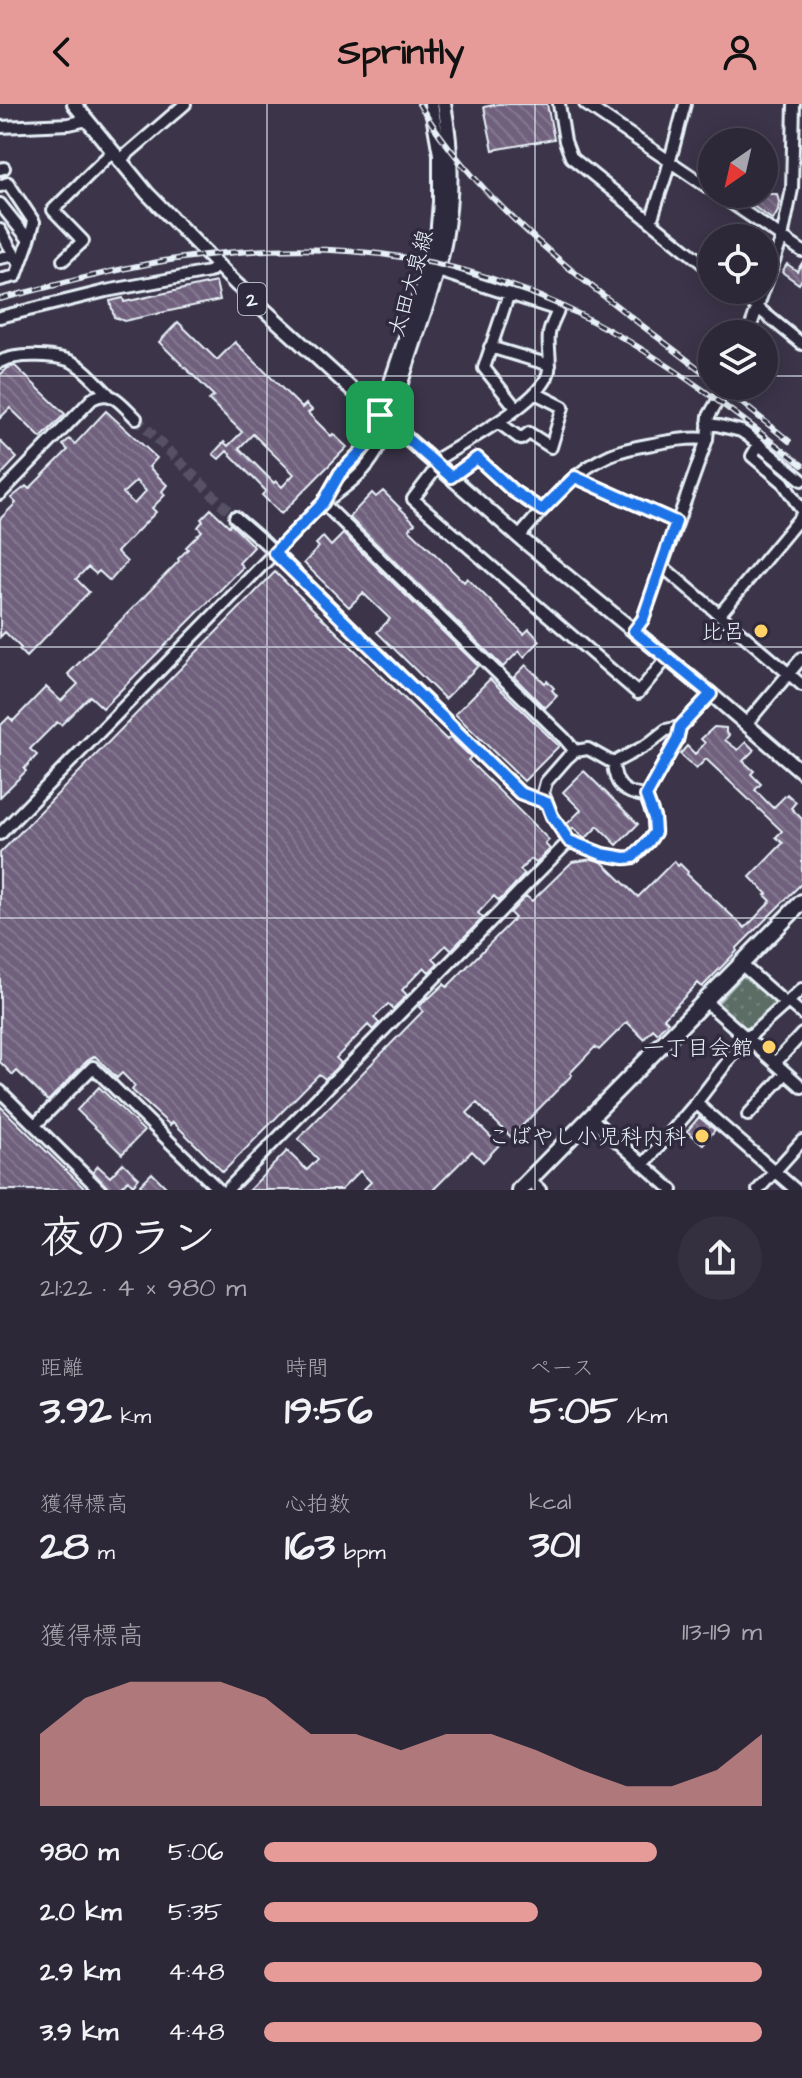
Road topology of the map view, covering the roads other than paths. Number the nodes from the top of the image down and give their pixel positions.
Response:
1 (74, 104) edge
2 (185, 104) edge
3 (431, 104) edge
4 (444, 104) edge
5 (559, 104) edge
6 (585, 104) edge
7 (685, 104) edge
8 (794, 104) edge
9 (87, 120) junction
10 (0, 127) edge
11 (798, 153) edge
12 (116, 156) junction
13 (669, 160) junction
14 (698, 180) edge
15 (0, 186) edge
16 (0, 204) edge
17 (738, 208) edge
18 (651, 221) junction
19 (0, 232) edge
20 (782, 238) junction
21 (29, 240) junction
22 (802, 251) edge
23 (0, 258) edge
24 (18, 260) junction
25 (63, 260) dead end
26 (698, 260) edge
27 (217, 266) junction
28 (438, 271) junction
29 (0, 280) edge
30 (509, 293) junction
31 (753, 304) edge
32 (758, 308) junction
33 (0, 317) edge
34 (753, 320) edge
35 (802, 344) edge
36 (490, 347) junction
37 (550, 359) junction
38 (0, 362) edge
39 (535, 393) junction
40 (111, 396) junction
41 (717, 400) edge
42 (516, 408) junction
43 (136, 418) tunnel mouth
44 (384, 418) junction
45 (708, 423) junction
46 (494, 425) junction
47 (707, 439) junction
48 (759, 444) junction
49 (436, 464) junction
50 (451, 477) junction
51 (575, 477) junction
52 (802, 480) edge
53 (0, 494) edge
54 (323, 503) junction
55 (542, 510) junction
56 (802, 513) edge
57 (235, 517) tunnel mouth
58 (676, 522) junction
59 (519, 537) junction
60 (274, 553) junction
61 (662, 566) junction
62 (720, 614) junction
63 (634, 631) junction
64 (667, 658) junction
65 (802, 658) edge
66 (789, 674) junction
67 (802, 685) edge
68 (711, 694) junction
69 (746, 724) junction
70 (680, 727) junction
71 (647, 745) junction
72 (575, 751) junction
73 (613, 763) junction
74 (664, 764) junction
75 (802, 772) edge
76 (646, 796) junction
77 (547, 803) junction
78 (0, 834) edge
79 (569, 841) junction
80 (800, 909) edge
81 (741, 964) junction
82 (802, 989) edge
83 (705, 1001) junction
84 (787, 1003) junction
85 (802, 1014) edge
86 (802, 1034) edge
87 (748, 1037) junction
88 (775, 1063) junction
89 (786, 1073) junction
90 (802, 1087) edge
91 (0, 1091) edge
92 (696, 1103) junction
93 (748, 1115) dead end
94 (591, 1118) junction
95 (35, 1125) junction
96 (802, 1141) edge
97 (643, 1165) junction
98 (774, 1171) junction
99 (529, 1187) edge
100 (100, 1190) edge
101 (226, 1190) edge
102 (672, 1190) edge
103 (758, 1190) edge
104 (796, 1190) edge

1 - 9 main road, 2
2 - 12 street
3 - 44 main road, 太田大泉線
4 - 28 main road, 太田大泉線
5 - 18 street
6 - 13 street
7 - 13 street
8 - 11 street
9 - 10 street
9 - 12 main road, 2
11 - 20 street
12 - 25 street
12 - 27 main road, 2
13 - 14 street
13 - 18 street
15 - 21 street
16 - 21 street
17 - 20 street
18 - 26 street
19 - 24 street
20 - 22 street
20 - 32 street
21 - 24 street
23 - 24 street
24 - 29 street
27 - 33 street
27 - 44 main road, 2
28 - 30 street
28 - 44 main road, 太田大泉線
30 - 36 street
30 - 37 street
31 - 32 street
32 - 34 street
32 - 35 street
36 - 37 street
36 - 42 street
37 - 39 street
38 - 40 street
39 - 42 street
39 - 46 street
40 - 43 street
40 - 53 street
41 - 45 street
42 - 46 street
44 - 49 main road, 2
44 - 54 street
45 - 47 street
45 - 48 street
46 - 49 street
47 - 51 street
47 - 58 street
48 - 52 street
48 - 56 street
49 - 50 main road, 2
49 - 64 street
50 - 55 street
50 - 59 main road, 2
51 - 55 street
51 - 58 street
54 - 60 street
54 - 72 street
55 - 59 street
56 - 62 street
57 - 60 street
58 - 61 street
59 - 63 main road, 2
60 - 77 street
60 - 78 street
61 - 62 street
61 - 63 street
62 - 66 street
63 - 64 main road, 2
64 - 68 main road, 2
65 - 66 street
66 - 67 street
66 - 69 street
68 - 69 main road, 2
68 - 70 street
69 - 75 main road, 2
70 - 71 street
70 - 74 street
71 - 73 street
71 - 74 street
72 - 73 street
72 - 77 street
73 - 76 street
74 - 76 street
76 - 79 street
77 - 79 street
79 - 101 street
80 - 81 highway
81 - 83 highway
81 - 84 street
82 - 84 street
83 - 87 street
83 - 94 highway
84 - 85 street
84 - 87 street
86 - 88 street
87 - 88 street
87 - 92 street
88 - 89 street
89 - 90 street
89 - 93 street
91 - 95 street
92 - 97 street
92 - 98 street
94 - 97 street
94 - 99 highway
95 - 100 street
95 - 101 street
96 - 98 street
97 - 102 street
98 - 103 street
98 - 104 street

